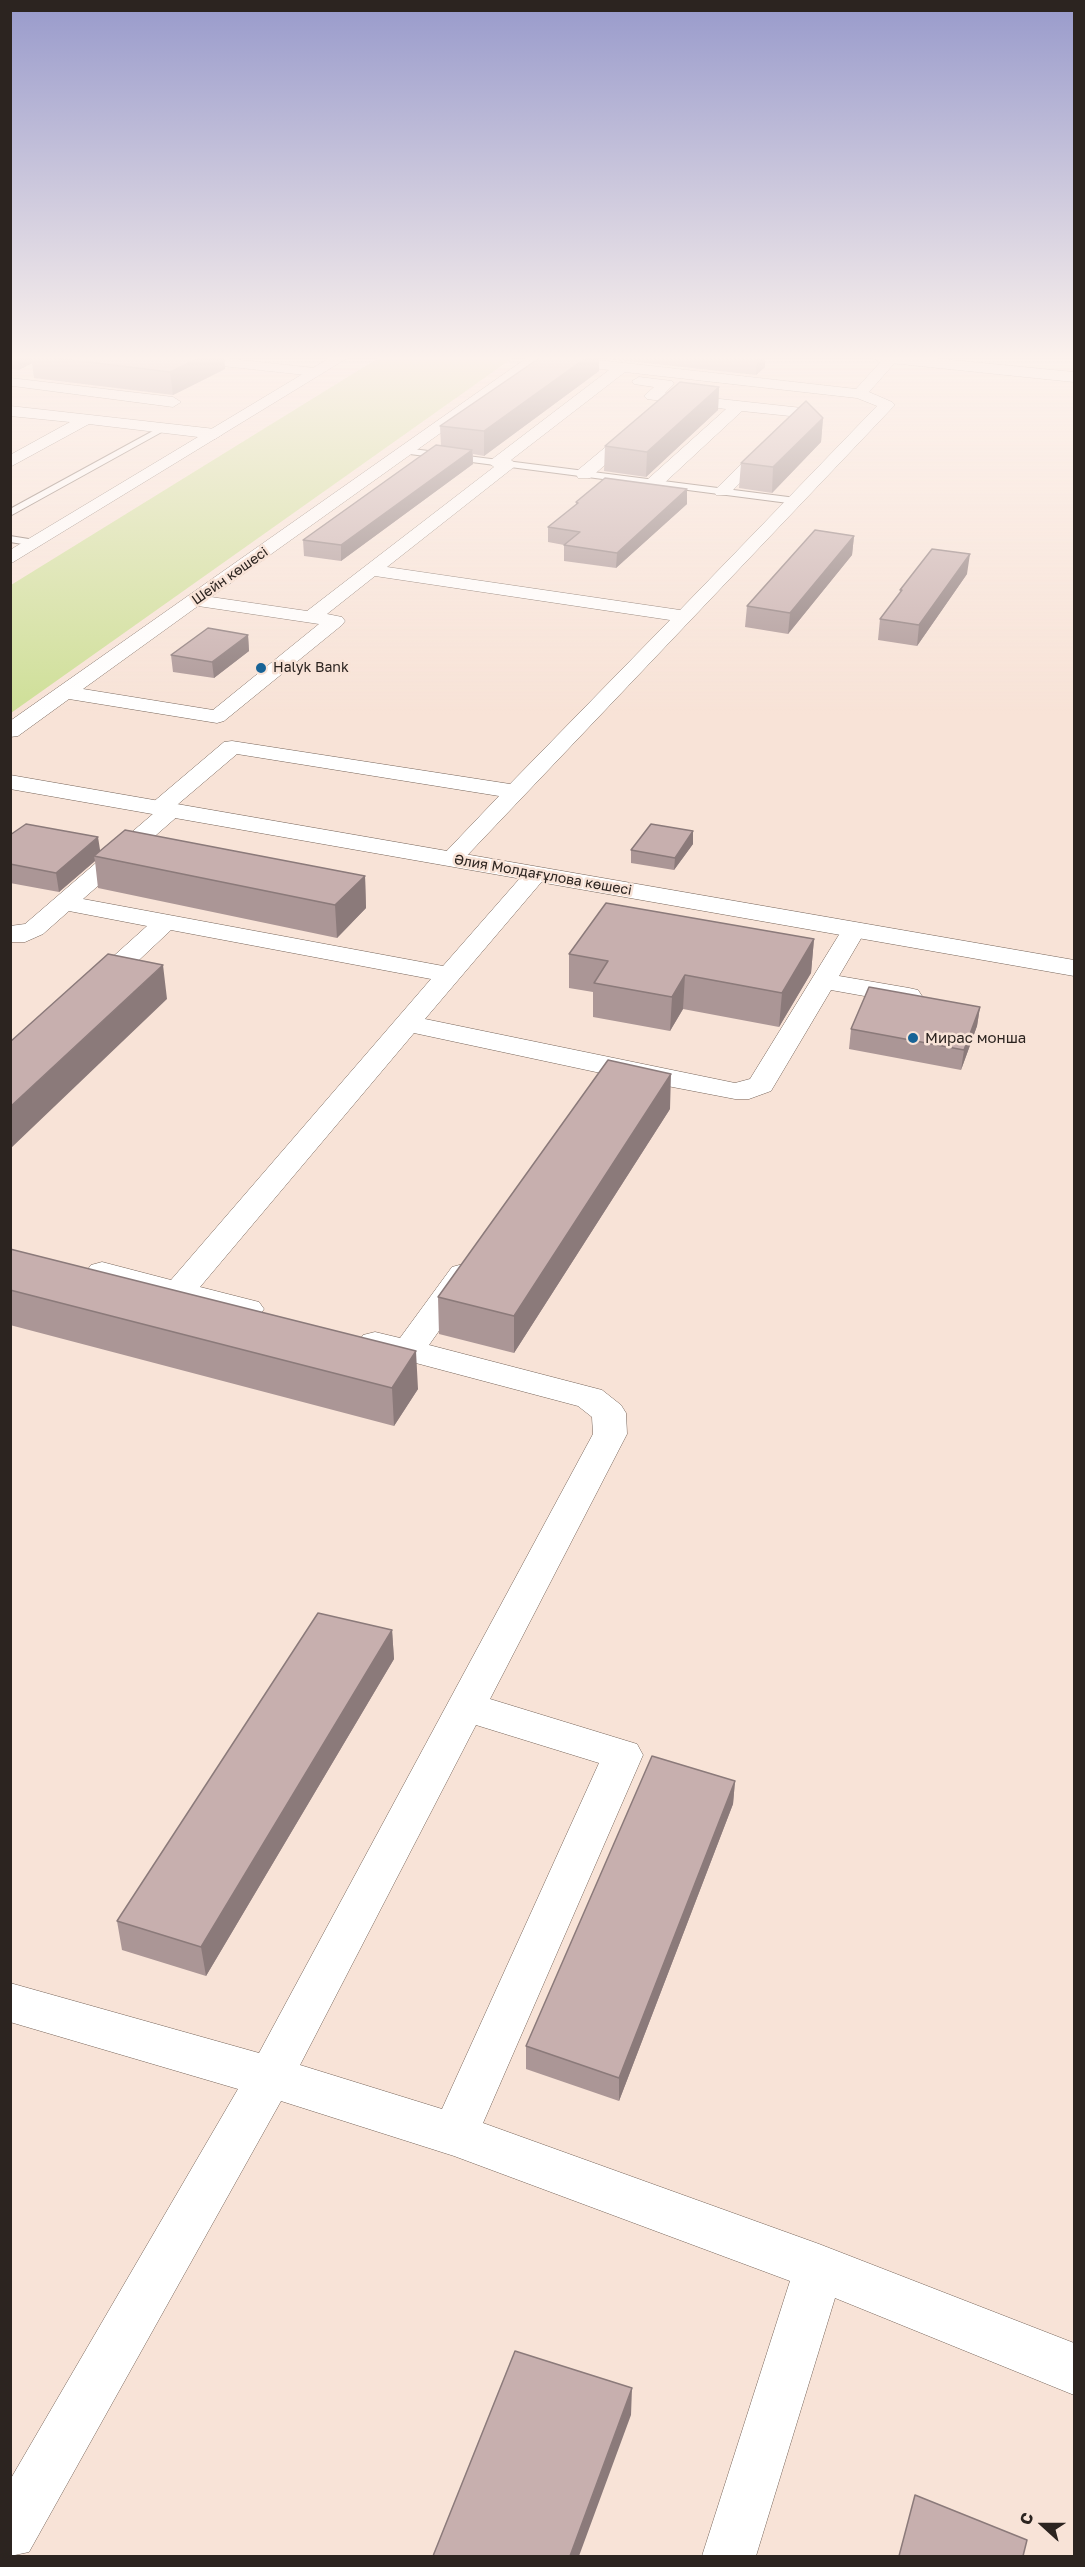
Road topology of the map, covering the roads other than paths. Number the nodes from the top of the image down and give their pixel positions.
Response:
1 (76, 477) edge
2 (144, 477) edge
3 (369, 477) edge
4 (486, 477) edge
5 (606, 477) edge
6 (661, 477) edge
7 (737, 477) edge
8 (819, 477) edge
9 (654, 483) junction
10 (722, 491) junction
11 (796, 501) junction
12 (10, 513) edge
13 (10, 540) edge
14 (35, 543) junction
15 (10, 558) edge
16 (373, 570) junction
17 (195, 600) junction
18 (685, 616) junction
19 (311, 618) junction
20 (65, 692) junction
21 (10, 731) edge
22 (10, 782) edge
23 (516, 792) junction
24 (165, 809) junction
25 (451, 859) junction
26 (536, 874) junction
27 (65, 903) junction
28 (166, 922) junction
29 (854, 930) junction
30 (10, 934) edge
31 (1074, 968) edge
32 (449, 975) junction
33 (824, 981) junction
34 (80, 1001) edge
35 (938, 1002) edge
36 (409, 1024) junction
37 (610, 1067) junction
38 (590, 1095) edge
39 (482, 1247) edge
40 (67, 1264) edge
41 (179, 1291) junction
42 (282, 1318) edge
43 (339, 1333) edge
44 (408, 1351) junction
45 (465, 1706) junction
46 (10, 2002) edge
47 (270, 2077) junction
48 (454, 2133) junction
49 (819, 2268) junction
50 (1074, 2369) edge
51 (10, 2533) edge
52 (729, 2556) edge

1 - 12 lane
2 - 14 street
3 - 17 street, Шейн көшесі
4 - 16 street
5 - 9 lane
6 - 9 street
7 - 10 street
8 - 11 street
9 - 10 lane
10 - 11 lane
11 - 18 street
13 - 14 lane
14 - 15 street
16 - 18 street
16 - 19 street
17 - 19 street
17 - 20 street, Шейн көшесі
18 - 23 street
19 - 20 street
20 - 21 street, Шейн көшесі
22 - 24 street, Әлия Молдағұлова көшесі
23 - 24 street
23 - 25 street
24 - 25 street, Әлия Молдағұлова көшесі
24 - 27 street
25 - 26 street, Әлия Молдағұлова көшесі
26 - 29 street, Әлия Молдағұлова көшесі
26 - 32 street
27 - 28 street
27 - 30 street
28 - 32 street
28 - 34 street
29 - 31 street, Әлия Молдағұлова көшесі
29 - 33 street
32 - 36 street
33 - 35 street
33 - 37 street
36 - 37 street
36 - 41 street
37 - 38 street
39 - 44 street
40 - 41 street
41 - 42 street
43 - 44 street
44 - 45 street
45 - 47 street
45 - 48 street
46 - 47 street
47 - 48 street
47 - 51 street
48 - 49 street
49 - 50 street
49 - 52 street

